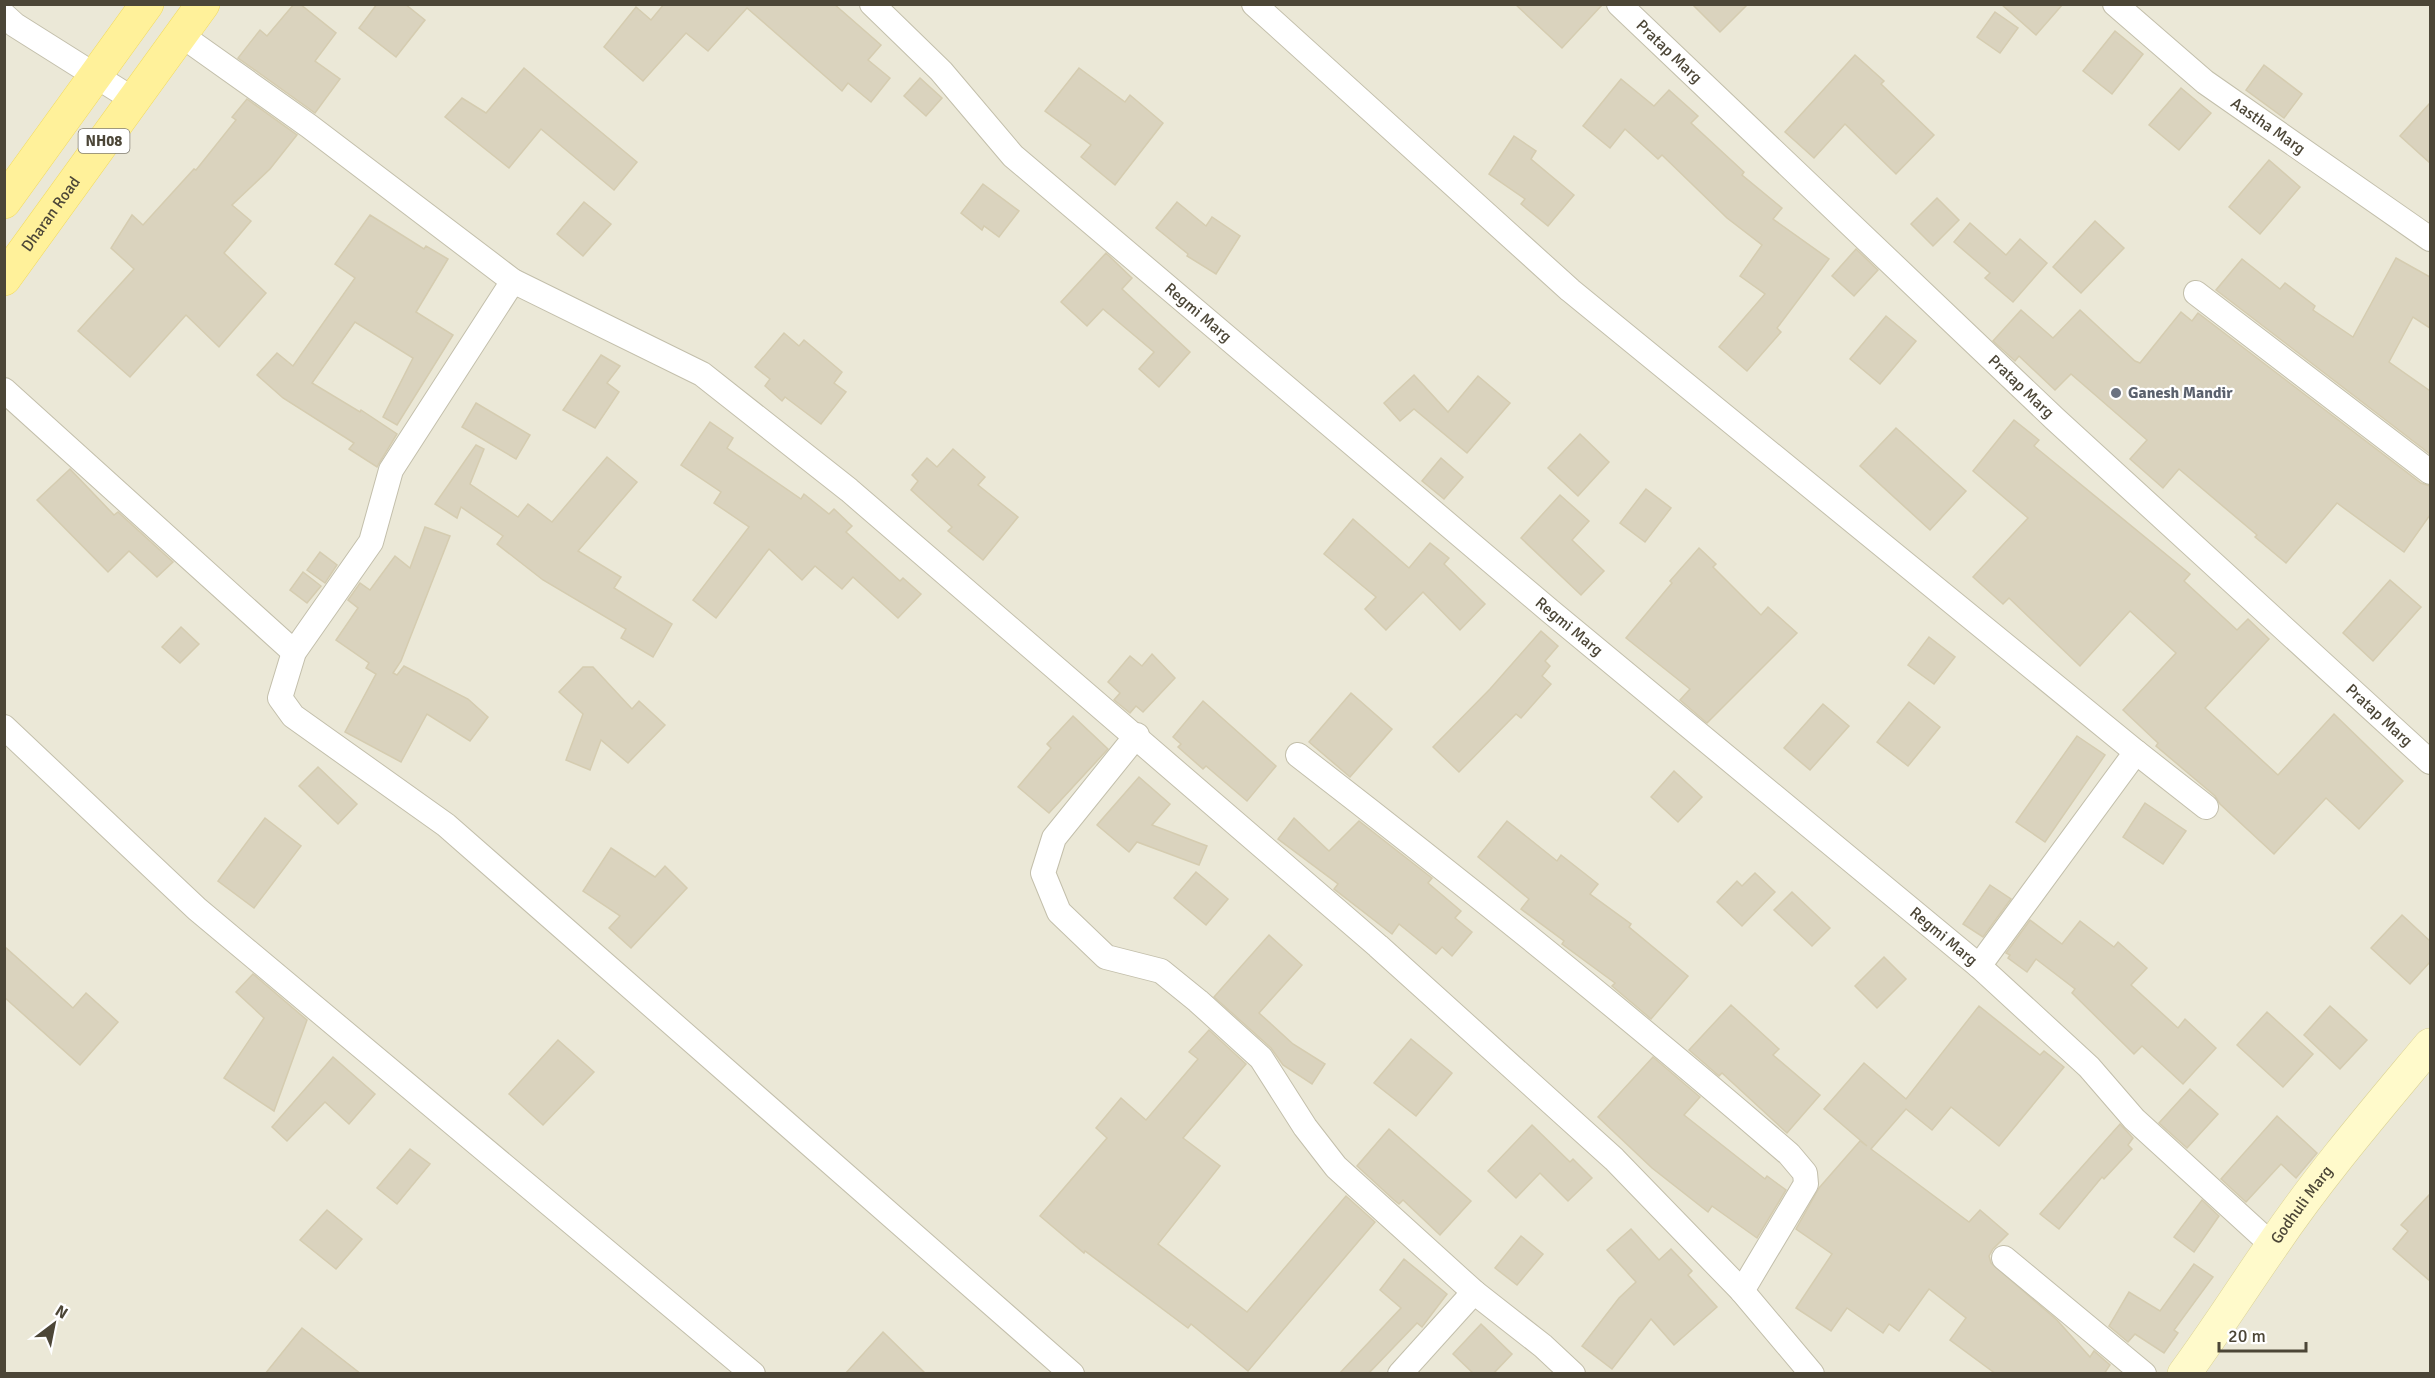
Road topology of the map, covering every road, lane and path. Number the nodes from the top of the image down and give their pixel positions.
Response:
1 (147, 4) edge
2 (203, 4) edge
3 (872, 4) edge
4 (1254, 4) edge
5 (1620, 4) edge
6 (2115, 4) edge
7 (4, 15) edge
8 (181, 35) junction
9 (95, 75) junction
10 (134, 99) junction
11 (4, 202) edge
12 (2430, 239) edge
13 (4, 279) edge
14 (513, 281) junction
15 (2196, 293) dead end
16 (4, 390) edge
17 (2430, 472) edge
18 (294, 652) junction
19 (4, 727) edge
20 (1137, 735) junction
21 (2136, 752) junction
22 (1298, 755) dead end
23 (2430, 762) edge
24 (2206, 807) dead end
25 (1979, 966) junction
26 (2430, 1045) edge
27 (2272, 1245) junction
28 (2004, 1258) dead end
29 (1742, 1291) junction
30 (1474, 1292) junction
31 (753, 1374) edge
32 (1072, 1374) edge
33 (1400, 1374) edge
34 (1573, 1374) edge
35 (1812, 1374) edge
36 (2144, 1374) edge
37 (2184, 1374) edge

1 - 9 main road, NH08
2 - 8 main road, Dharan Road / NH08
3 - 25 street, Regmi Marg
4 - 21 street
5 - 23 street, Pratap Marg
6 - 12 street, Aastha Marg
7 - 9 street
8 - 10 main road, Dharan Road / NH08
8 - 14 street
9 - 10 street
9 - 11 main road, NH08
10 - 13 main road, Dharan Road / NH08
14 - 18 street
14 - 20 street
15 - 17 street
16 - 18 street
18 - 32 street
19 - 31 street
20 - 29 street
20 - 30 street
21 - 24 street
21 - 25 street
22 - 29 street
25 - 27 street, Regmi Marg
26 - 27 main road, Godhuli Marg
27 - 37 main road, Godhuli Marg
28 - 36 street
29 - 35 street
30 - 33 street
30 - 34 street

